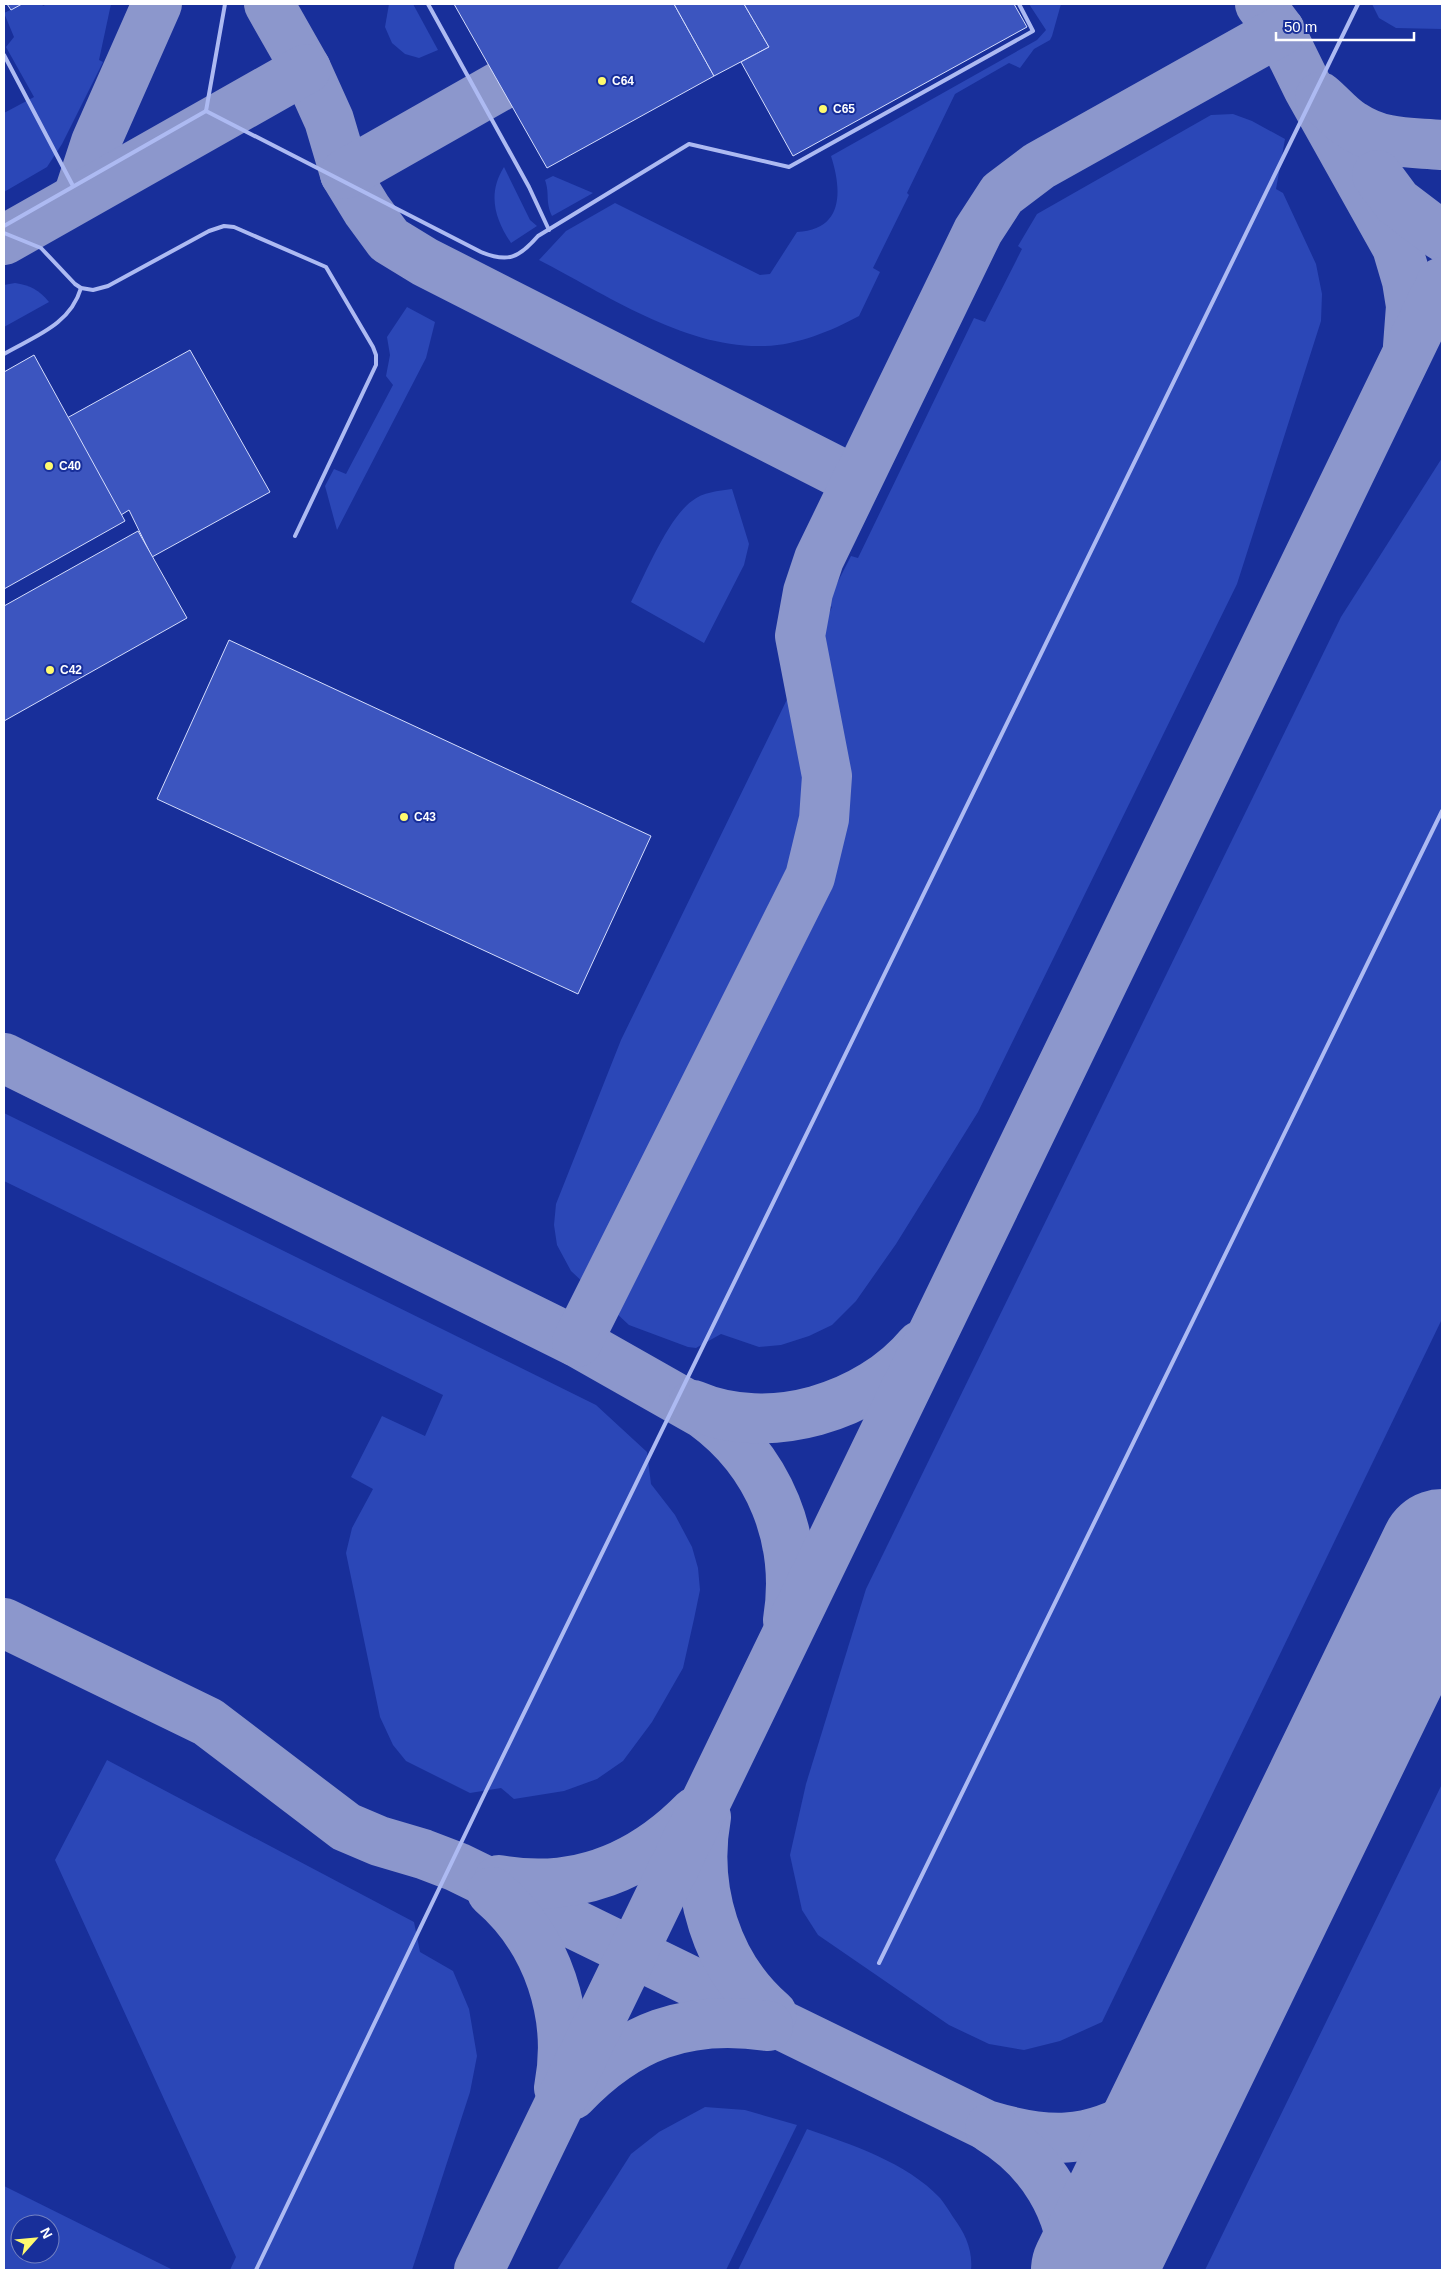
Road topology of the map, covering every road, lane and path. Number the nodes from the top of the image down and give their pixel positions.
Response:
1 (225, 4) edge
2 (428, 4) edge
3 (1020, 4) edge
4 (1358, 4) edge
5 (4, 55) edge
6 (206, 111) junction
7 (73, 186) junction
8 (4, 226) edge
9 (549, 230) junction
10 (4, 233) edge
11 (81, 288) junction
12 (4, 354) edge
13 (295, 536) dead end
14 (1442, 811) edge
15 (879, 1963) dead end
16 (256, 2270) edge

1 - 6 lane
2 - 9 lane
3 - 9 lane
4 - 16 lane
5 - 7 lane
6 - 7 lane
6 - 9 lane
7 - 8 lane
10 - 11 lane
11 - 12 lane
11 - 13 lane
14 - 15 lane

